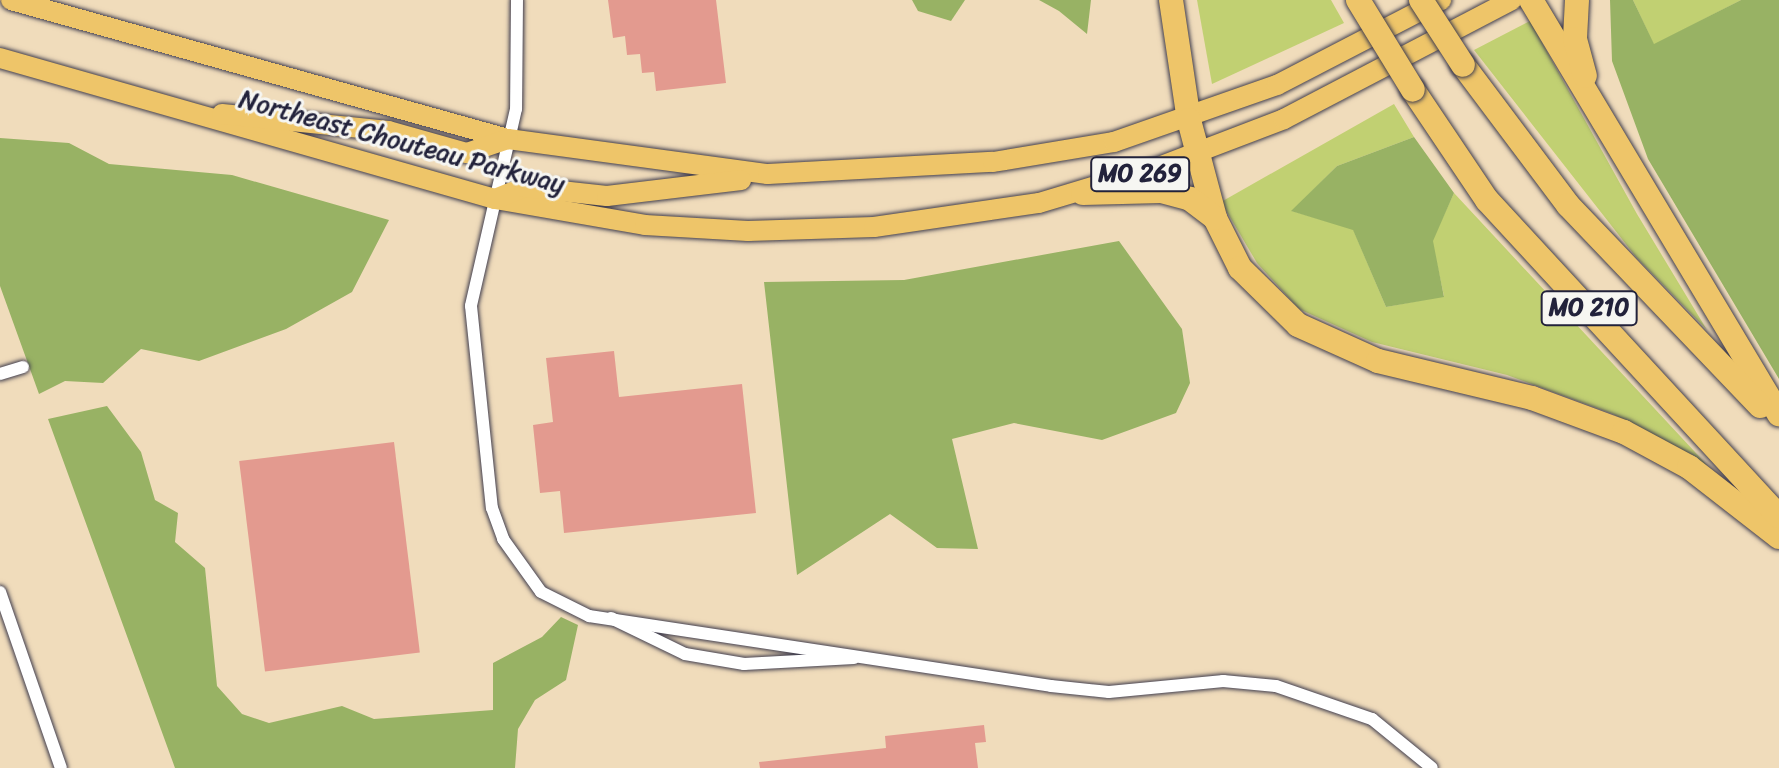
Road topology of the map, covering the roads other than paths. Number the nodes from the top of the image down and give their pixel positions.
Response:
1 (11, 0) edge
2 (517, 0) edge
3 (1171, 0) edge
4 (1358, 0) edge
5 (1421, 0) edge
6 (1441, 0) edge
7 (1512, 0) edge
8 (1531, 0) edge
9 (1577, 0) edge
10 (0, 58) edge
11 (1595, 108) junction
12 (194, 114) junction
13 (1189, 120) junction
14 (508, 139) junction
15 (1196, 153) junction
16 (768, 174) junction
17 (1083, 193) junction
18 (495, 199) junction
19 (1215, 218) junction
20 (23, 367) dead end
21 (0, 374) edge
22 (1779, 415) edge
23 (1779, 425) edge
24 (1779, 516) edge
25 (1779, 537) edge
26 (0, 592) edge
27 (609, 616) junction
28 (865, 657) junction
29 (61, 768) edge
30 (1432, 768) edge

1 - 14 main road, Northeast Chouteau Parkway
2 - 14 street
3 - 13 highway
4 - 24 highway, MO 210, bridge
5 - 23 highway, MO 210, bridge
6 - 13 main road, Northeast Chouteau Parkway
7 - 15 main road
8 - 11 highway
9 - 11 highway
10 - 12 main road, Northeast Chouteau Parkway
11 - 22 highway
12 - 14 main road
12 - 18 main road, Northeast Chouteau Parkway
13 - 15 highway
13 - 16 main road, Northeast Chouteau Parkway
14 - 16 main road, Northeast Chouteau Parkway
14 - 18 street
15 - 17 main road, MO 269
15 - 19 highway
16 - 18 main road
17 - 18 main road, Northeast Chouteau Parkway
17 - 19 highway
18 - 27 street
19 - 25 highway
20 - 21 street
26 - 29 street
27 - 28 street
27 - 28 street
28 - 30 street

